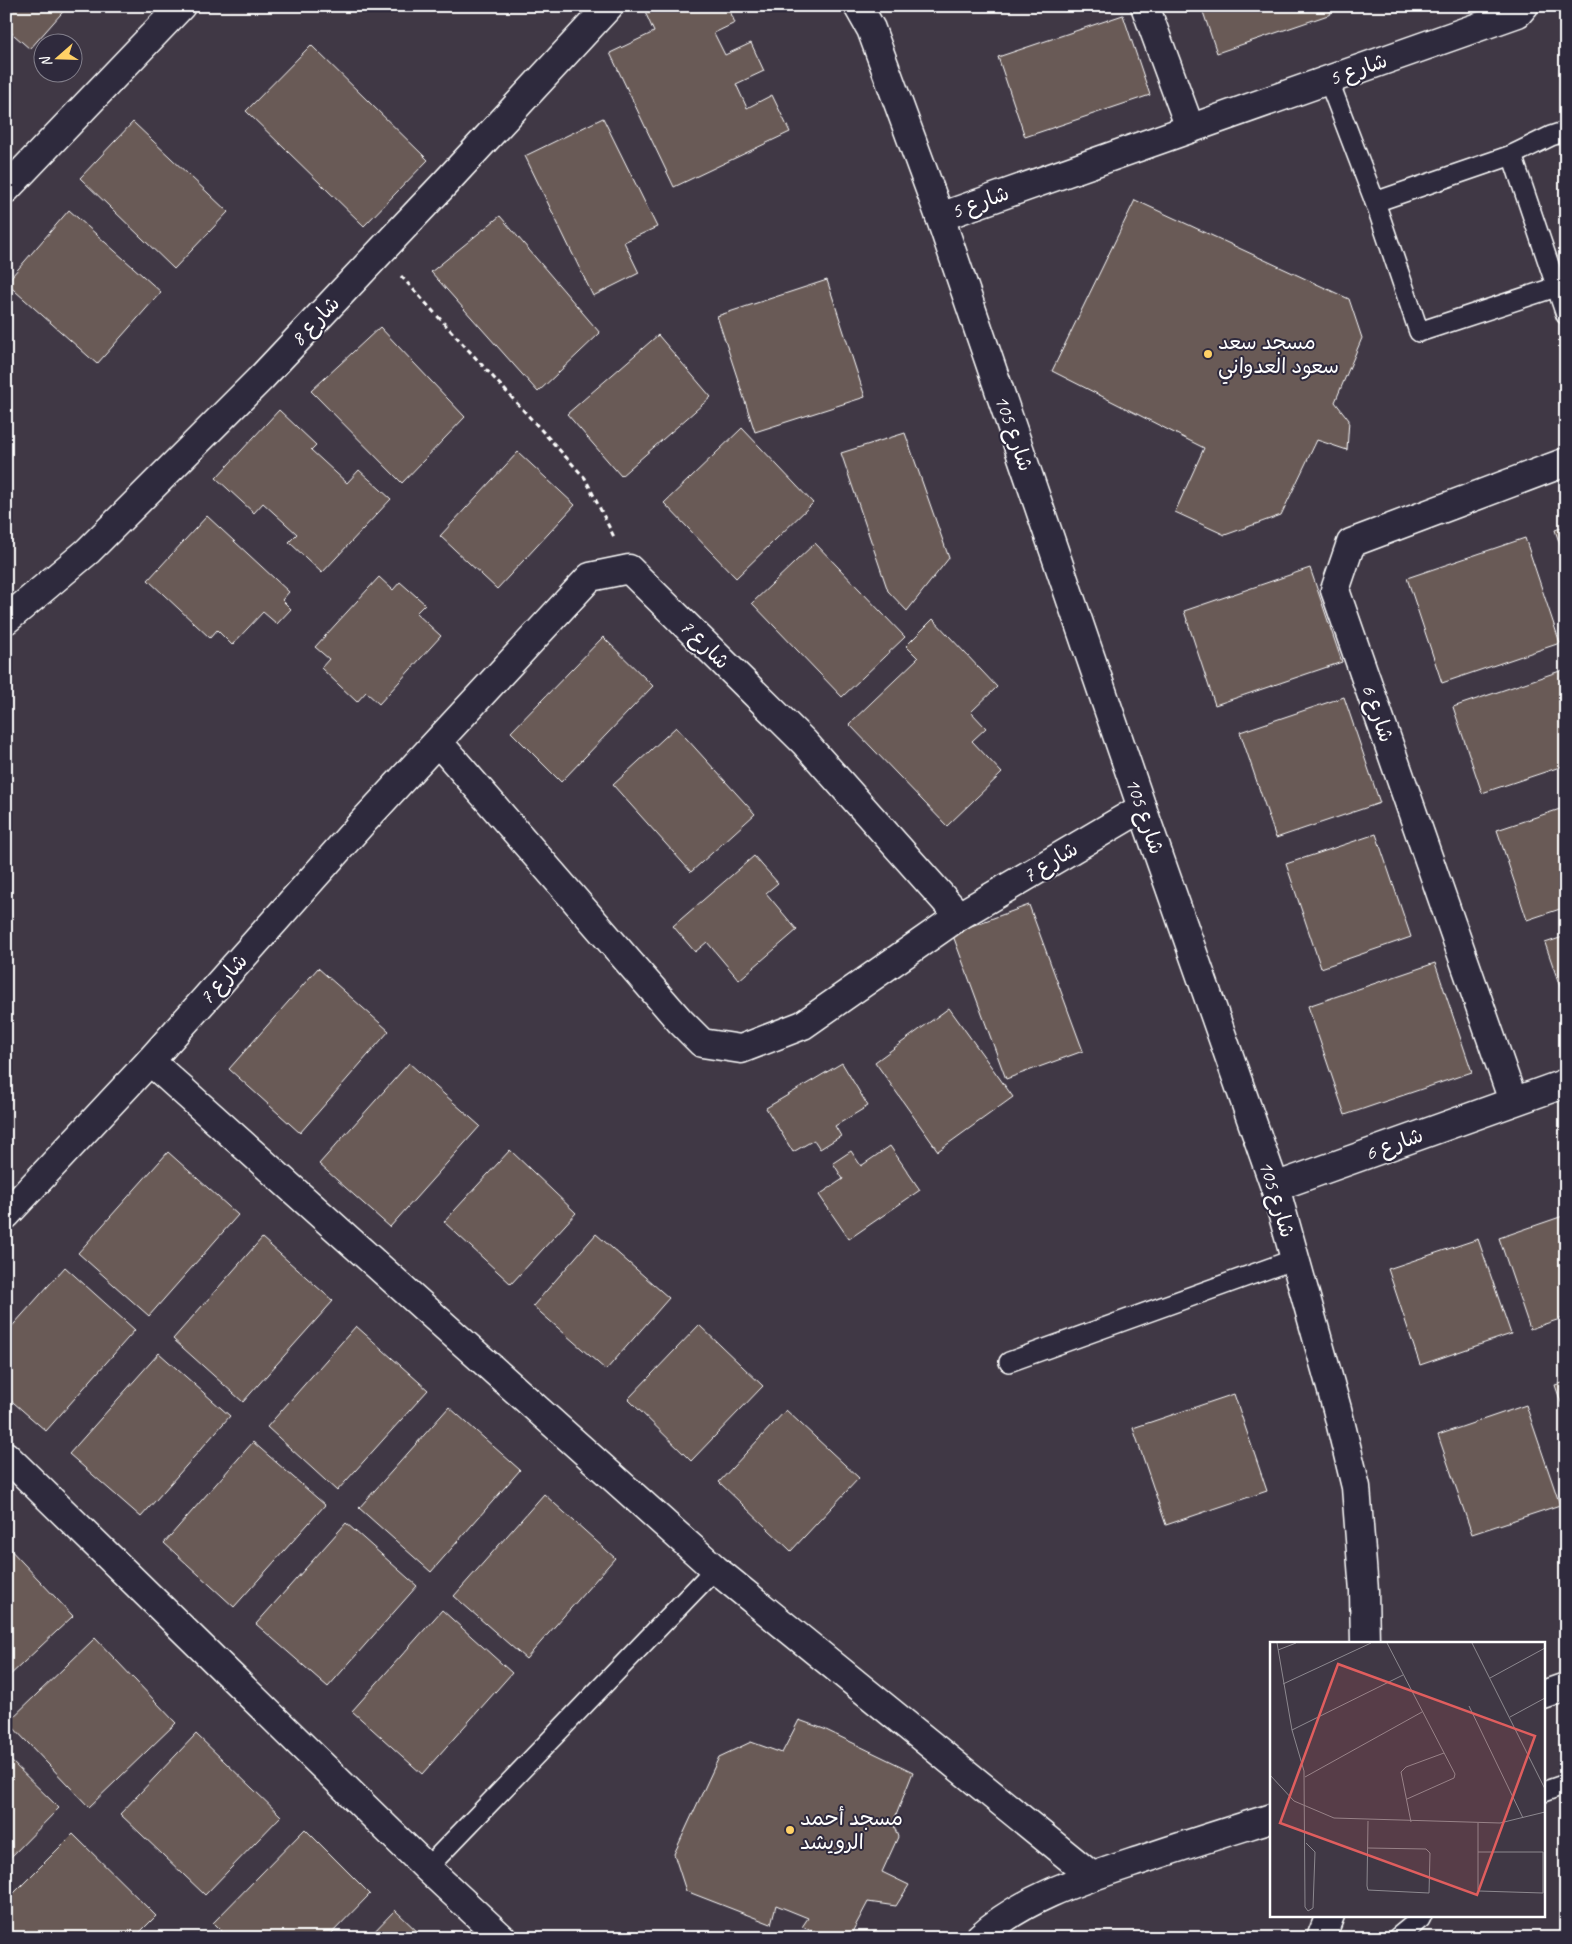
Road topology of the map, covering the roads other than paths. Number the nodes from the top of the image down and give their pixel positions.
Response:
1 (181, 6) edge
2 (609, 6) edge
3 (858, 6) edge
4 (1145, 6) edge
5 (1524, 6) edge
6 (1328, 79) junction
7 (1190, 128) junction
8 (1566, 131) edge
9 (1512, 155) junction
10 (6, 189) edge
11 (1375, 202) junction
12 (940, 217) junction
13 (1556, 287) junction
14 (1566, 315) edge
15 (1566, 462) edge
16 (6, 620) edge
17 (438, 742) junction
18 (1142, 808) junction
19 (959, 916) junction
20 (150, 1061) junction
21 (1566, 1083) edge
22 (1513, 1101) junction
23 (1274, 1187) junction
24 (6, 1215) edge
25 (1295, 1259) junction
26 (1009, 1362) dead end
27 (6, 1456) edge
28 (715, 1569) junction
29 (1364, 1642) edge
30 (1566, 1687) edge
31 (1544, 1695) edge
32 (1566, 1784) edge
33 (1544, 1792) edge
34 (1270, 1818) edge
35 (426, 1868) junction
36 (1092, 1876) junction
37 (1330, 1916) edge
38 (1422, 1916) edge
39 (502, 1938) edge
40 (979, 1938) edge
41 (1321, 1938) edge
42 (1396, 1938) edge

1 - 10 street
2 - 16 street, شارع 8
3 - 12 street, شارع 105
4 - 7 street
5 - 6 street, شارع 5
6 - 7 street, شارع 5
6 - 11 lane
7 - 12 street, شارع 5
8 - 9 lane
9 - 11 lane
9 - 13 lane
11 - 13 lane
12 - 18 street, شارع 105
13 - 14 lane
15 - 22 street, شارع 6
17 - 19 street, شارع 7
17 - 19 street, شارع 7
17 - 20 street, شارع 7
18 - 19 street, شارع 7
18 - 23 street, شارع 105
20 - 24 street, شارع 7
20 - 28 street
21 - 22 street, شارع 6
22 - 23 street, شارع 6
23 - 25 street, شارع 105
25 - 26 lane
25 - 29 street, شارع 105
27 - 35 street
28 - 35 lane
28 - 36 street
30 - 31 street
32 - 33 lane
34 - 36 street
35 - 39 street
36 - 40 street
37 - 41 street
38 - 42 lane

